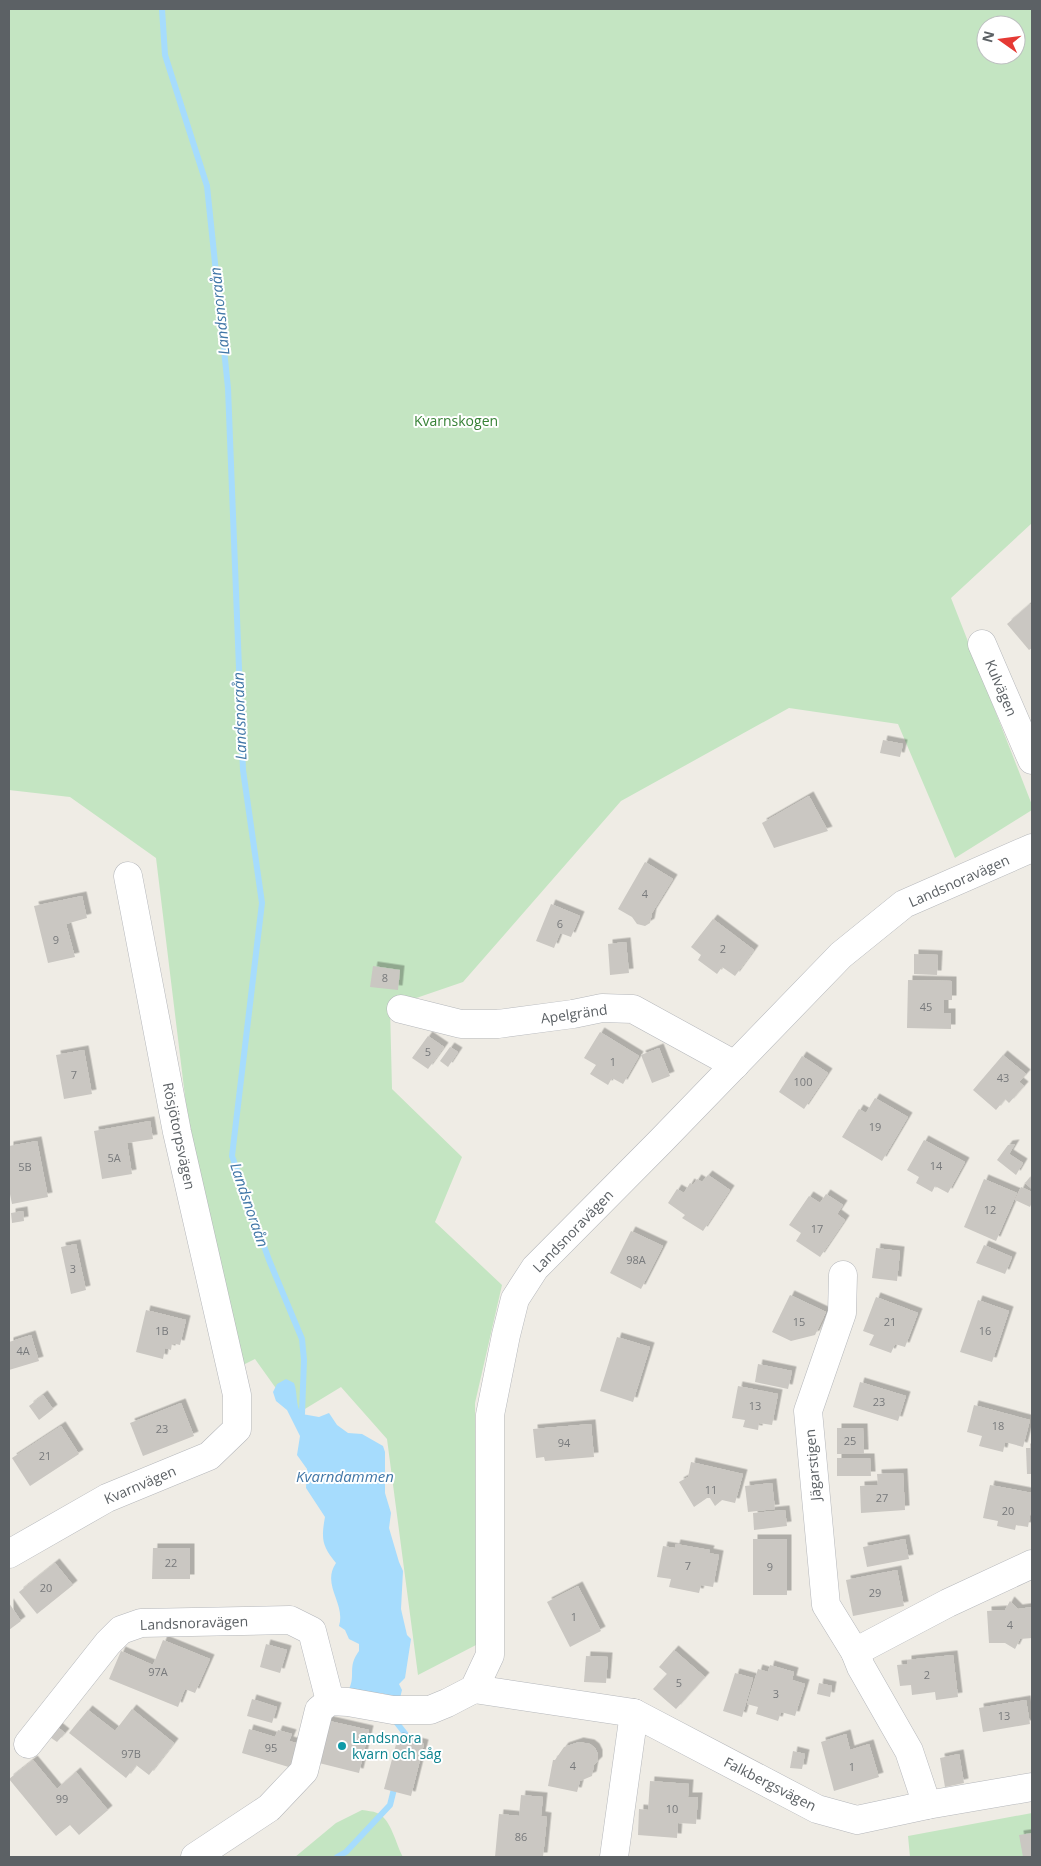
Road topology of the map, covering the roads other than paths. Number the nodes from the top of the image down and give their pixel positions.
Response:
1 (982, 644) dead end
2 (1032, 760) edge
3 (1032, 848) edge
4 (128, 876) dead end
5 (401, 1009) dead end
6 (735, 1064) junction
7 (843, 1275) dead end
8 (237, 1395) joint
9 (9, 1554) edge
10 (1032, 1564) edge
11 (856, 1652) junction
12 (474, 1689) junction
13 (330, 1701) junction
14 (634, 1713) junction
15 (28, 1744) dead end
16 (1032, 1787) edge
17 (928, 1804) junction
18 (195, 1857) edge
19 (614, 1857) edge

1 - 2 street, Kulvägen
3 - 6 street, Landsnoravägen
4 - 8 street, Rösjötorpsvägen
5 - 6 street, Apelgränd
6 - 12 street, Landsnoravägen
7 - 11 street, Jägarstigen
8 - 9 street, Kvarnvägen
10 - 11 street
11 - 17 street, Jägarstigen
12 - 13 street
12 - 14 street, Falkbergsvägen
13 - 15 street, Landsnoravägen
13 - 18 street
14 - 17 street, Falkbergsvägen
14 - 19 street
16 - 17 street, Falkbergsvägen

